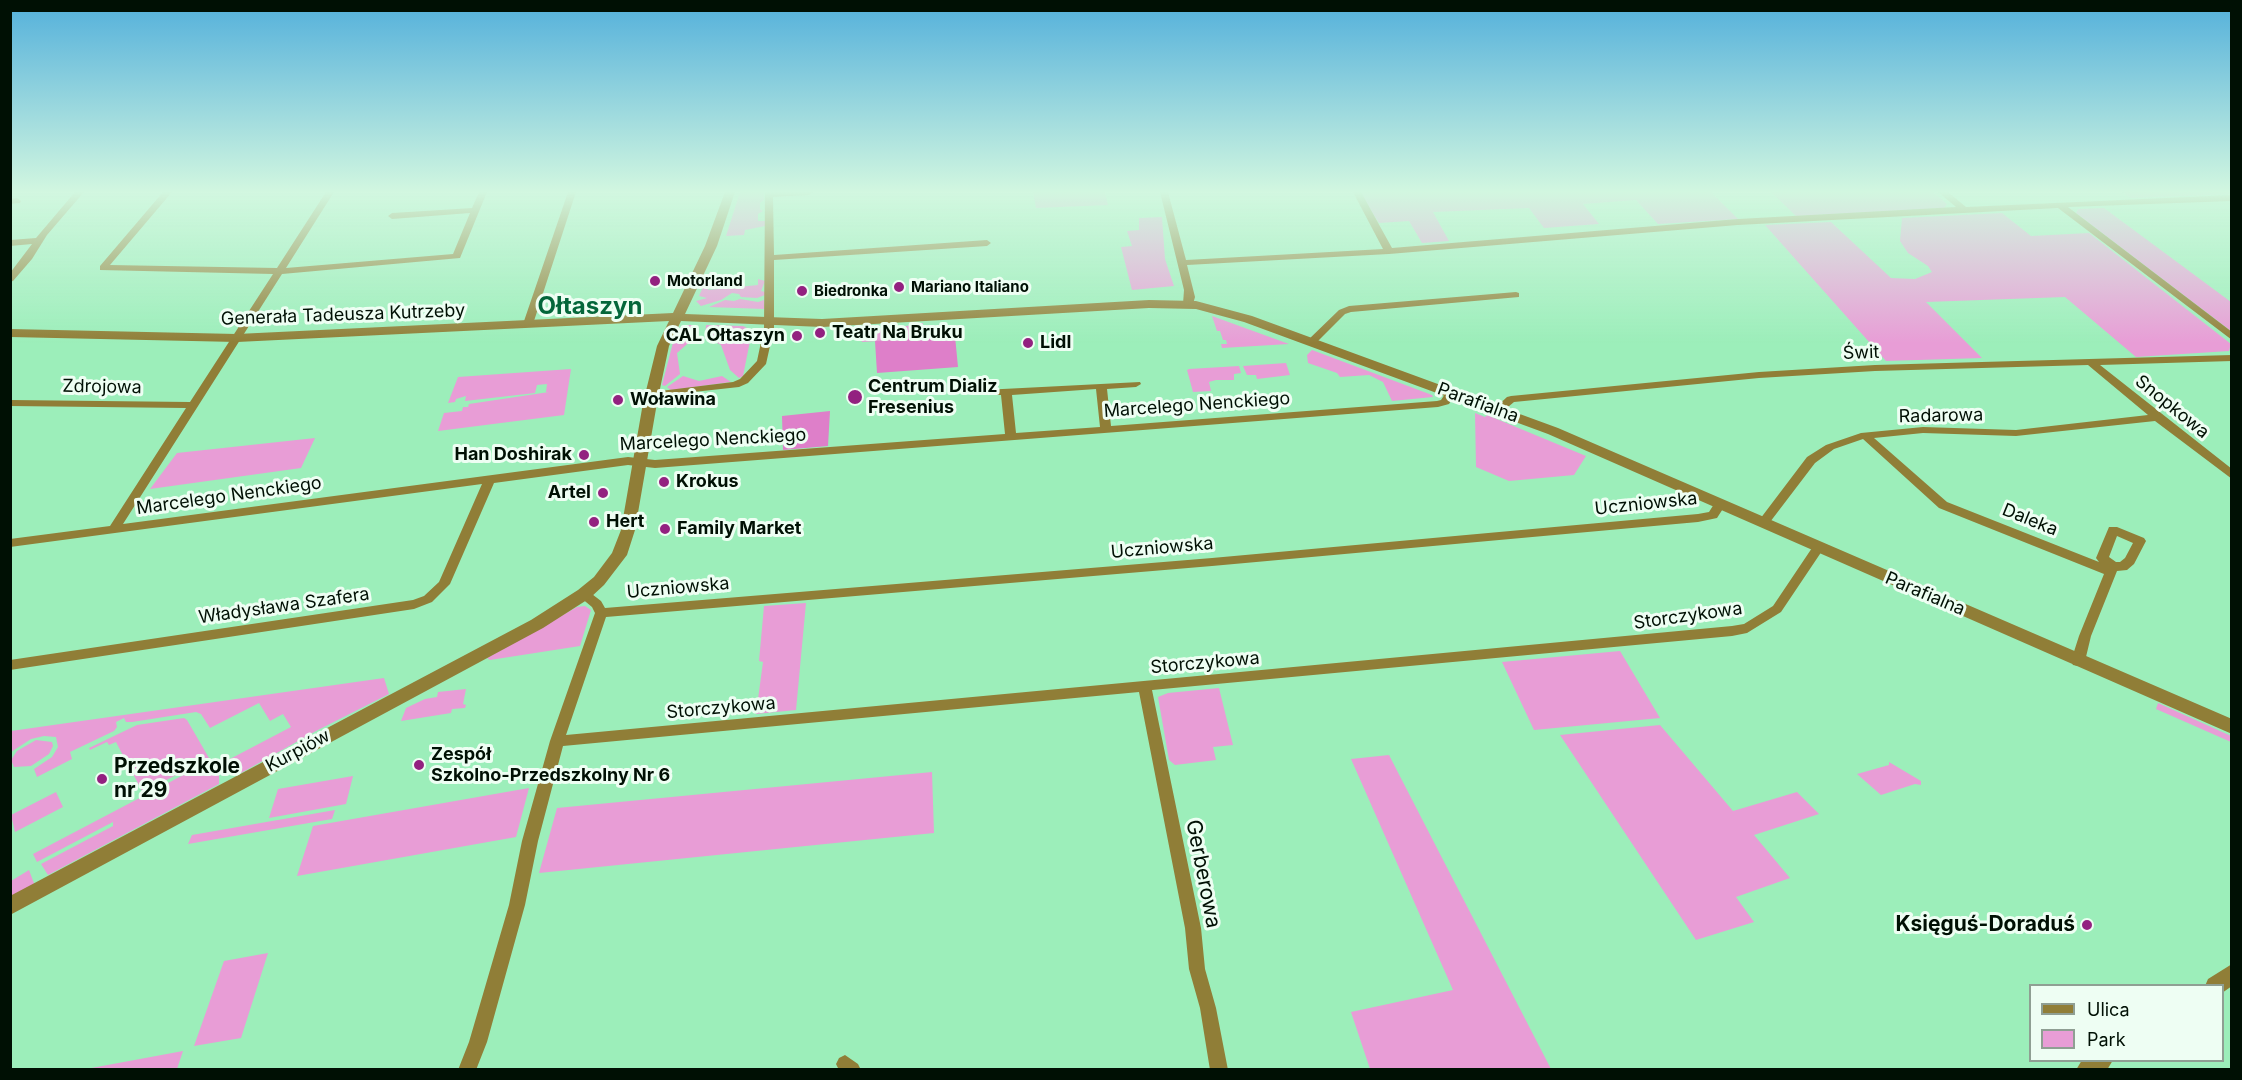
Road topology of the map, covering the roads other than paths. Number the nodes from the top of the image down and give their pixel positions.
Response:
1 (37, 242) edge
2 (125, 242) edge
3 (299, 242) edge
4 (462, 242) edge
5 (555, 242) edge
6 (712, 242) edge
7 (768, 242) edge
8 (1177, 242) edge
9 (1384, 242) edge
10 (1486, 242) edge
11 (2109, 242) edge
12 (987, 243) dead end
13 (1389, 251) junction
14 (768, 258) junction
15 (1182, 263) junction
16 (281, 271) junction
17 (10, 279) edge
18 (1516, 295) dead end
19 (1188, 304) junction
20 (676, 317) junction
21 (769, 322) junction
22 (528, 324) junction
23 (10, 333) edge
24 (2232, 337) edge
25 (237, 338) junction
26 (1311, 342) junction
27 (2232, 358) edge
28 (2092, 363) junction
29 (1136, 384) dead end
30 (1101, 386) junction
31 (1006, 392) junction
32 (983, 393) dead end
33 (1451, 393) junction
34 (656, 394) junction
35 (10, 403) edge
36 (193, 405) junction
37 (1498, 410) junction
38 (2157, 417) junction
39 (1106, 430) junction
40 (1011, 437) junction
41 (1867, 437) junction
42 (640, 463) junction
43 (2232, 475) edge
44 (489, 480) junction
45 (1720, 504) junction
46 (1763, 523) junction
47 (114, 529) junction
48 (10, 543) edge
49 (1818, 548) junction
50 (2113, 569) junction
51 (584, 594) junction
52 (602, 613) junction
53 (2078, 661) junction
54 (10, 665) edge
55 (1145, 687) junction
56 (2232, 727) edge
57 (557, 741) junction
58 (10, 906) edge
59 (2232, 974) edge
60 (2218, 984) edge
61 (467, 1070) edge
62 (1219, 1070) edge

1 - 17 street
2 - 16 street
3 - 16 street
4 - 16 street
5 - 22 street
6 - 20 street, Kurpiów
7 - 14 street
8 - 15 street
9 - 13 street
10 - 13 street
11 - 24 street
12 - 14 street
13 - 15 street
14 - 21 street
15 - 19 street
16 - 25 street
18 - 26 street
19 - 21 street, Parafialna
19 - 26 street, Parafialna
20 - 21 street, Parafialna
20 - 22 street, Generała Tadeusza Kutrzeby
20 - 34 street, Kurpiów
21 - 34 street
22 - 25 street, Generała Tadeusza Kutrzeby
23 - 25 street, Generała Tadeusza Kutrzeby
25 - 36 street
26 - 33 street, Parafialna
27 - 28 street, Świt
28 - 37 street, Świt
28 - 38 street, Snopkowa
29 - 30 street
30 - 31 street
30 - 39 street
31 - 32 street
31 - 40 street
33 - 37 street, Parafialna
33 - 39 street, Marcelego Nenckiego
34 - 42 street, Kurpiów
35 - 36 street, Zdrojowa
36 - 47 street
37 - 45 street, Parafialna
38 - 41 street, Radarowa
38 - 43 street, Snopkowa
39 - 40 street, Marcelego Nenckiego
40 - 42 street, Marcelego Nenckiego
41 - 46 street, Radarowa
41 - 50 street, Daleka
42 - 44 street, Marcelego Nenckiego
42 - 51 street, Kurpiów
44 - 47 street, Marcelego Nenckiego
44 - 54 street, Władysława Szafera
45 - 46 street, Parafialna
45 - 52 street, Uczniowska
46 - 49 street, Parafialna
47 - 48 street, Marcelego Nenckiego
49 - 53 street, Parafialna
49 - 55 street, Storczykowa
50 - 50 street
50 - 53 street
51 - 52 street
51 - 58 street, Kurpiów
52 - 57 street
53 - 56 street, Parafialna
55 - 57 street, Storczykowa
55 - 62 street, Gerberowa
57 - 61 street
59 - 60 street

